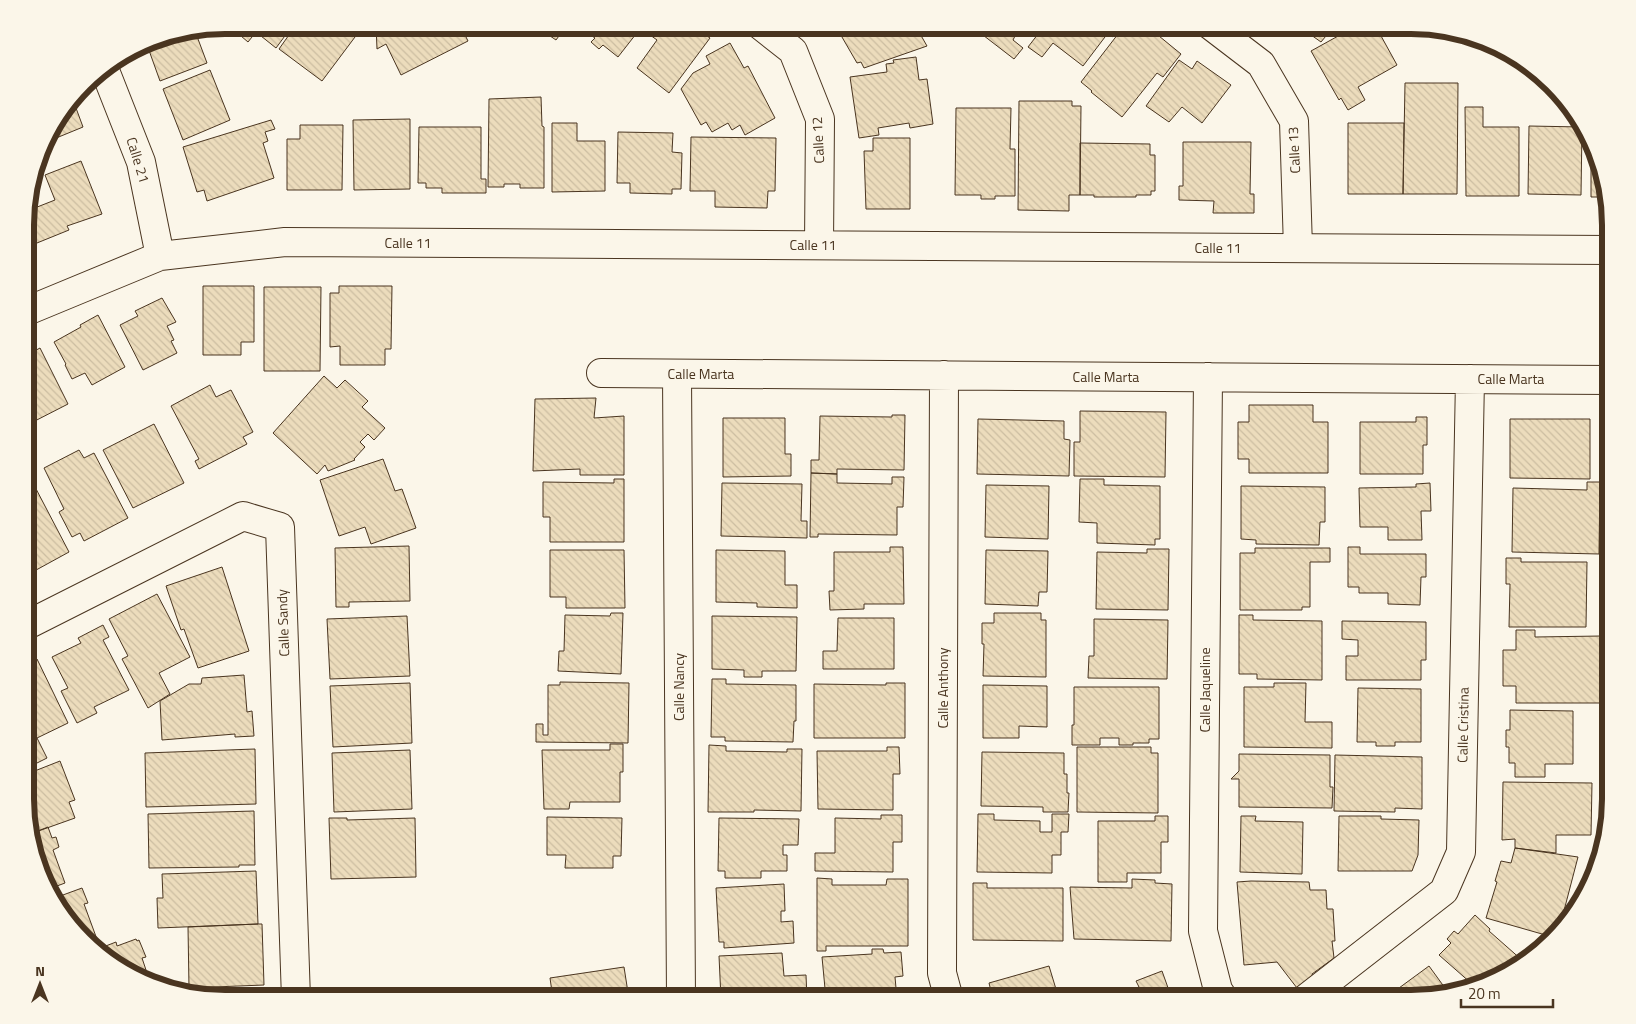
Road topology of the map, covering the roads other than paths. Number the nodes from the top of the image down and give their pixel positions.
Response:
1 (771, 34) edge
2 (1222, 34) edge
3 (107, 75) edge
4 (819, 246) junction
5 (1298, 248) junction
6 (1602, 250) edge
7 (160, 256) junction
8 (34, 309) edge
9 (601, 373) dead end
10 (677, 374) junction
11 (944, 375) junction
12 (1208, 377) junction
13 (1470, 379) junction
14 (1602, 380) edge
15 (34, 622) edge
16 (296, 990) edge
17 (681, 990) edge
18 (947, 990) edge
19 (1218, 990) edge
20 (1317, 990) edge

1 - 4 street, Calle 12
2 - 5 street, Calle 13
3 - 7 street, Calle 21
4 - 5 street, Calle 11
4 - 7 street, Calle 11
5 - 6 street, Calle 11
7 - 8 street, Calle 11
9 - 10 street, Calle Marta
10 - 11 street, Calle Marta
10 - 17 street, Calle Nancy
11 - 12 street, Calle Marta
11 - 18 street, Calle Anthony
12 - 13 street, Calle Marta
12 - 19 street, Calle Jaqueline
13 - 14 street, Calle Marta
13 - 20 street, Calle Cristina
15 - 16 street, Calle Sandy

